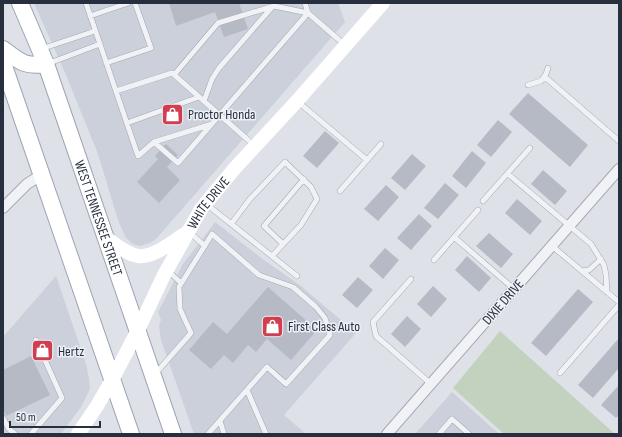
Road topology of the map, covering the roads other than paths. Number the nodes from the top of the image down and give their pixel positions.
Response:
1 (20, 3) edge
2 (86, 3) edge
3 (128, 3) edge
4 (135, 3) edge
5 (305, 3) edge
6 (383, 3) edge
7 (274, 6) junction
8 (308, 14) junction
9 (90, 16) junction
10 (96, 31) junction
11 (100, 44) junction
12 (346, 45) junction
13 (3, 49) edge
14 (43, 57) junction
15 (3, 63) edge
16 (106, 63) junction
17 (548, 68) dead end
18 (174, 75) junction
19 (545, 77) junction
20 (528, 85) dead end
21 (116, 91) junction
22 (199, 97) junction
23 (204, 101) junction
24 (298, 101) junction
25 (220, 115) junction
26 (127, 123) junction
27 (212, 124) junction
28 (619, 141) edge
29 (154, 142) junction
30 (381, 144) dead end
31 (256, 146) junction
32 (530, 148) dead end
33 (367, 160) junction
34 (619, 169) edge
35 (508, 174) junction
36 (41, 175) junction
37 (304, 179) junction
38 (340, 191) dead end
39 (483, 201) dead end
40 (206, 204) junction
41 (3, 208) edge
42 (478, 210) dead end
43 (231, 224) junction
44 (570, 226) junction
45 (188, 232) junction
46 (105, 237) junction
47 (454, 237) junction
48 (283, 244) junction
49 (205, 246) junction
50 (552, 246) junction
51 (272, 256) junction
52 (601, 259) junction
53 (434, 260) dead end
54 (167, 270) junction
55 (582, 271) junction
56 (297, 276) dead end
57 (411, 279) dead end
58 (181, 283) junction
59 (514, 289) junction
60 (606, 292) junction
61 (619, 304) edge
62 (137, 332) junction
63 (36, 340) dead end
64 (560, 373) dead end
65 (153, 376) junction
66 (112, 380) junction
67 (431, 384) junction
68 (247, 390) junction
69 (3, 418) edge
70 (220, 421) junction
71 (14, 434) edge
72 (31, 434) edge
73 (78, 434) edge
74 (131, 434) edge
75 (173, 434) edge
76 (208, 434) edge
77 (224, 434) edge
78 (266, 434) edge
79 (387, 434) edge
80 (439, 434) edge
81 (470, 434) edge

1 - 14 main road, WEST TENNESSEE STREET
2 - 9 lane
3 - 9 lane
4 - 16 lane
5 - 8 lane
6 - 12 street, WHITE DRIVE
7 - 8 lane
7 - 18 lane
7 - 23 lane
8 - 12 lane
8 - 25 lane
9 - 10 lane
10 - 11 lane
10 - 14 lane
11 - 14 lane
11 - 16 lane
12 - 24 street, WHITE DRIVE
13 - 14 main road
14 - 46 main road, WEST TENNESSEE STREET
15 - 36 main road
16 - 21 lane
17 - 19 lane
18 - 21 lane
18 - 22 lane
19 - 20 lane
19 - 28 lane
21 - 26 lane
22 - 23 lane
22 - 26 lane
23 - 25 lane
24 - 31 street, WHITE DRIVE
24 - 33 lane
25 - 27 lane
25 - 31 lane
26 - 29 lane
27 - 29 lane
27 - 29 lane
30 - 33 lane
31 - 40 street, WHITE DRIVE
32 - 35 lane
33 - 38 lane
34 - 44 street, DIXIE DRIVE
35 - 39 lane
35 - 44 lane
36 - 41 street
36 - 66 main road
37 - 43 lane
37 - 48 lane
37 - 48 lane
40 - 43 lane
40 - 45 street, WHITE DRIVE
42 - 47 lane
43 - 51 lane
44 - 50 street, DIXIE DRIVE
44 - 52 lane
45 - 46 street
45 - 49 lane
45 - 54 street, WHITE DRIVE
46 - 62 main road, WEST TENNESSEE STREET
47 - 53 lane
47 - 59 lane
48 - 51 lane
49 - 58 lane
49 - 68 lane
50 - 55 lane
50 - 59 street, DIXIE DRIVE
51 - 56 lane
52 - 55 lane
52 - 60 lane
54 - 58 lane
54 - 62 street, WHITE DRIVE
55 - 60 lane
57 - 67 lane
58 - 65 lane
59 - 67 street, DIXIE DRIVE
60 - 61 lane
61 - 64 lane
62 - 65 main road, WEST TENNESSEE STREET
62 - 66 street, WHITE DRIVE
63 - 72 lane
65 - 75 main road, WEST TENNESSEE STREET
66 - 73 street, WHITE DRIVE
66 - 74 main road
67 - 79 street, DIXIE DRIVE
68 - 70 lane
68 - 78 lane
69 - 71 lane
70 - 76 lane
70 - 77 lane
80 - 81 lane

